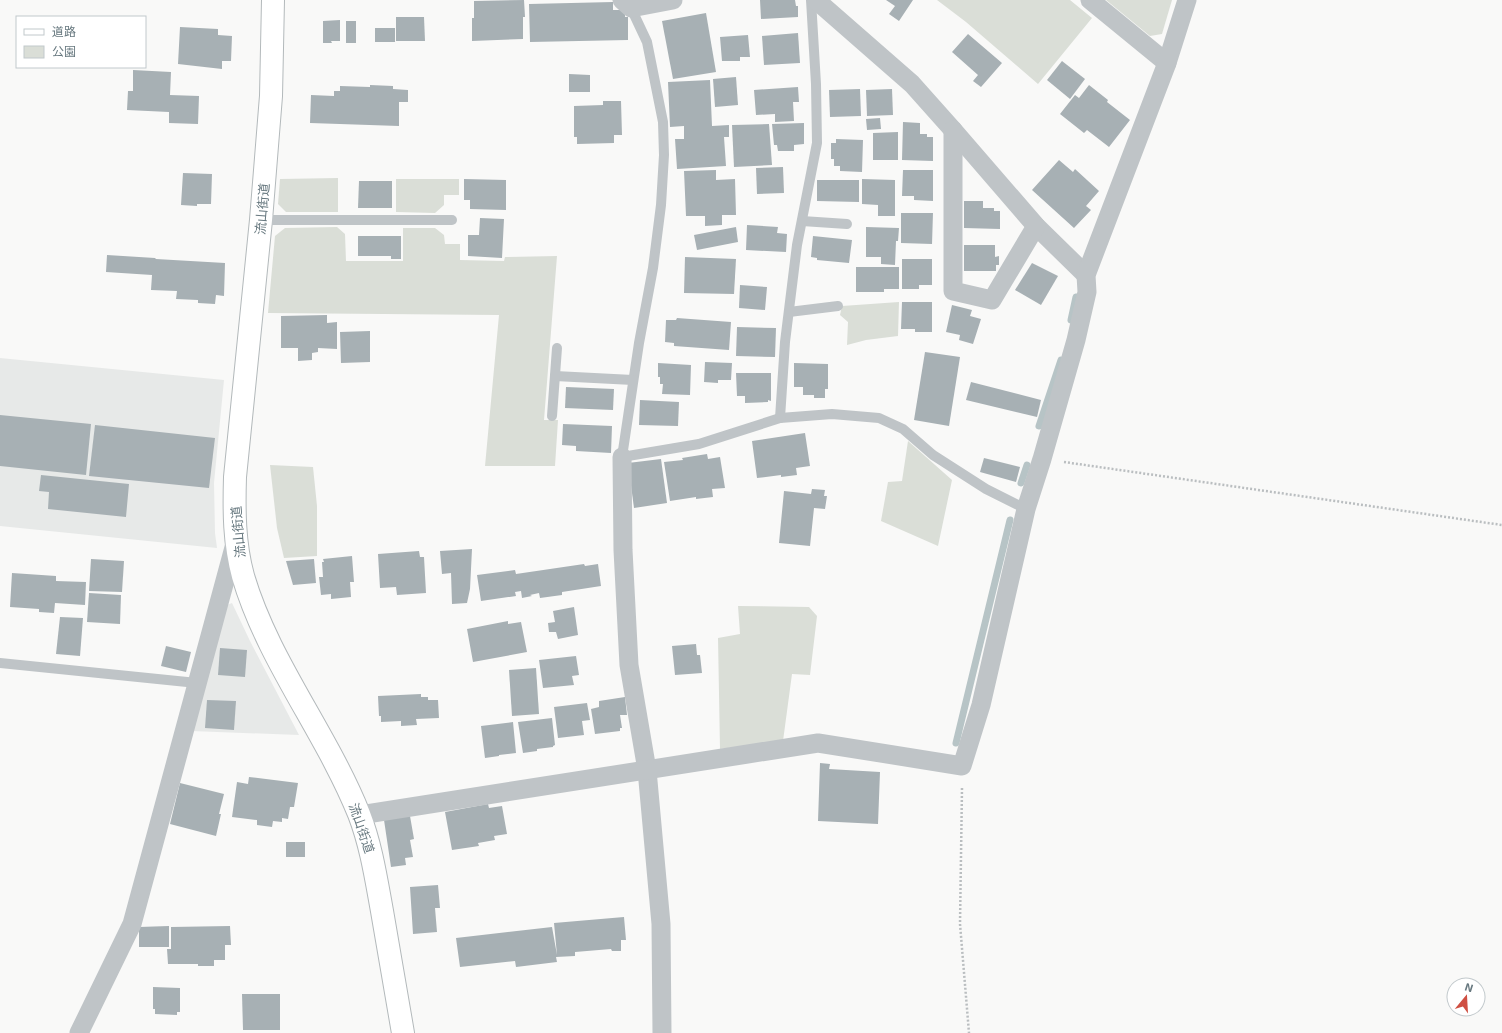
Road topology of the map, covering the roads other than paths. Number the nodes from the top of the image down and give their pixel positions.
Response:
1 (272, 0) edge
2 (673, 0) edge
3 (811, 0) edge
4 (816, 0) edge
5 (1090, 0) edge
6 (1187, 0) edge
7 (627, 4) edge
8 (1167, 63) junction
9 (953, 130) junction
10 (261, 220) junction
11 (452, 220) dead end
12 (802, 221) junction
13 (847, 224) dead end
14 (1036, 226) junction
15 (1086, 275) junction
16 (838, 306) dead end
17 (789, 312) junction
18 (557, 348) dead end
19 (555, 376) junction
20 (634, 380) junction
21 (552, 416) dead end
22 (780, 418) junction
23 (622, 456) junction
24 (1026, 509) junction
25 (236, 539) junction
26 (0, 663) edge
27 (197, 683) junction
28 (647, 770) junction
29 (360, 815) junction
30 (80, 1033) edge
31 (403, 1033) edge
32 (662, 1033) edge

1 - 10 main road, 流山街道
2 - 7 street
3 - 12 lane
4 - 9 street
5 - 8 street
6 - 8 street
7 - 20 lane
8 - 15 street
9 - 14 street
9 - 14 street
10 - 11 lane
10 - 25 main road, 流山街道
12 - 13 lane
12 - 17 lane
14 - 15 street
15 - 24 street
16 - 17 lane
17 - 22 lane
18 - 19 lane
19 - 20 lane
19 - 21 lane
20 - 23 lane
22 - 23 lane
22 - 24 lane
23 - 28 street
24 - 28 street
25 - 27 street
25 - 29 main road, 流山街道
26 - 27 lane
27 - 30 street
28 - 29 street
28 - 32 street
29 - 31 main road, 流山街道

